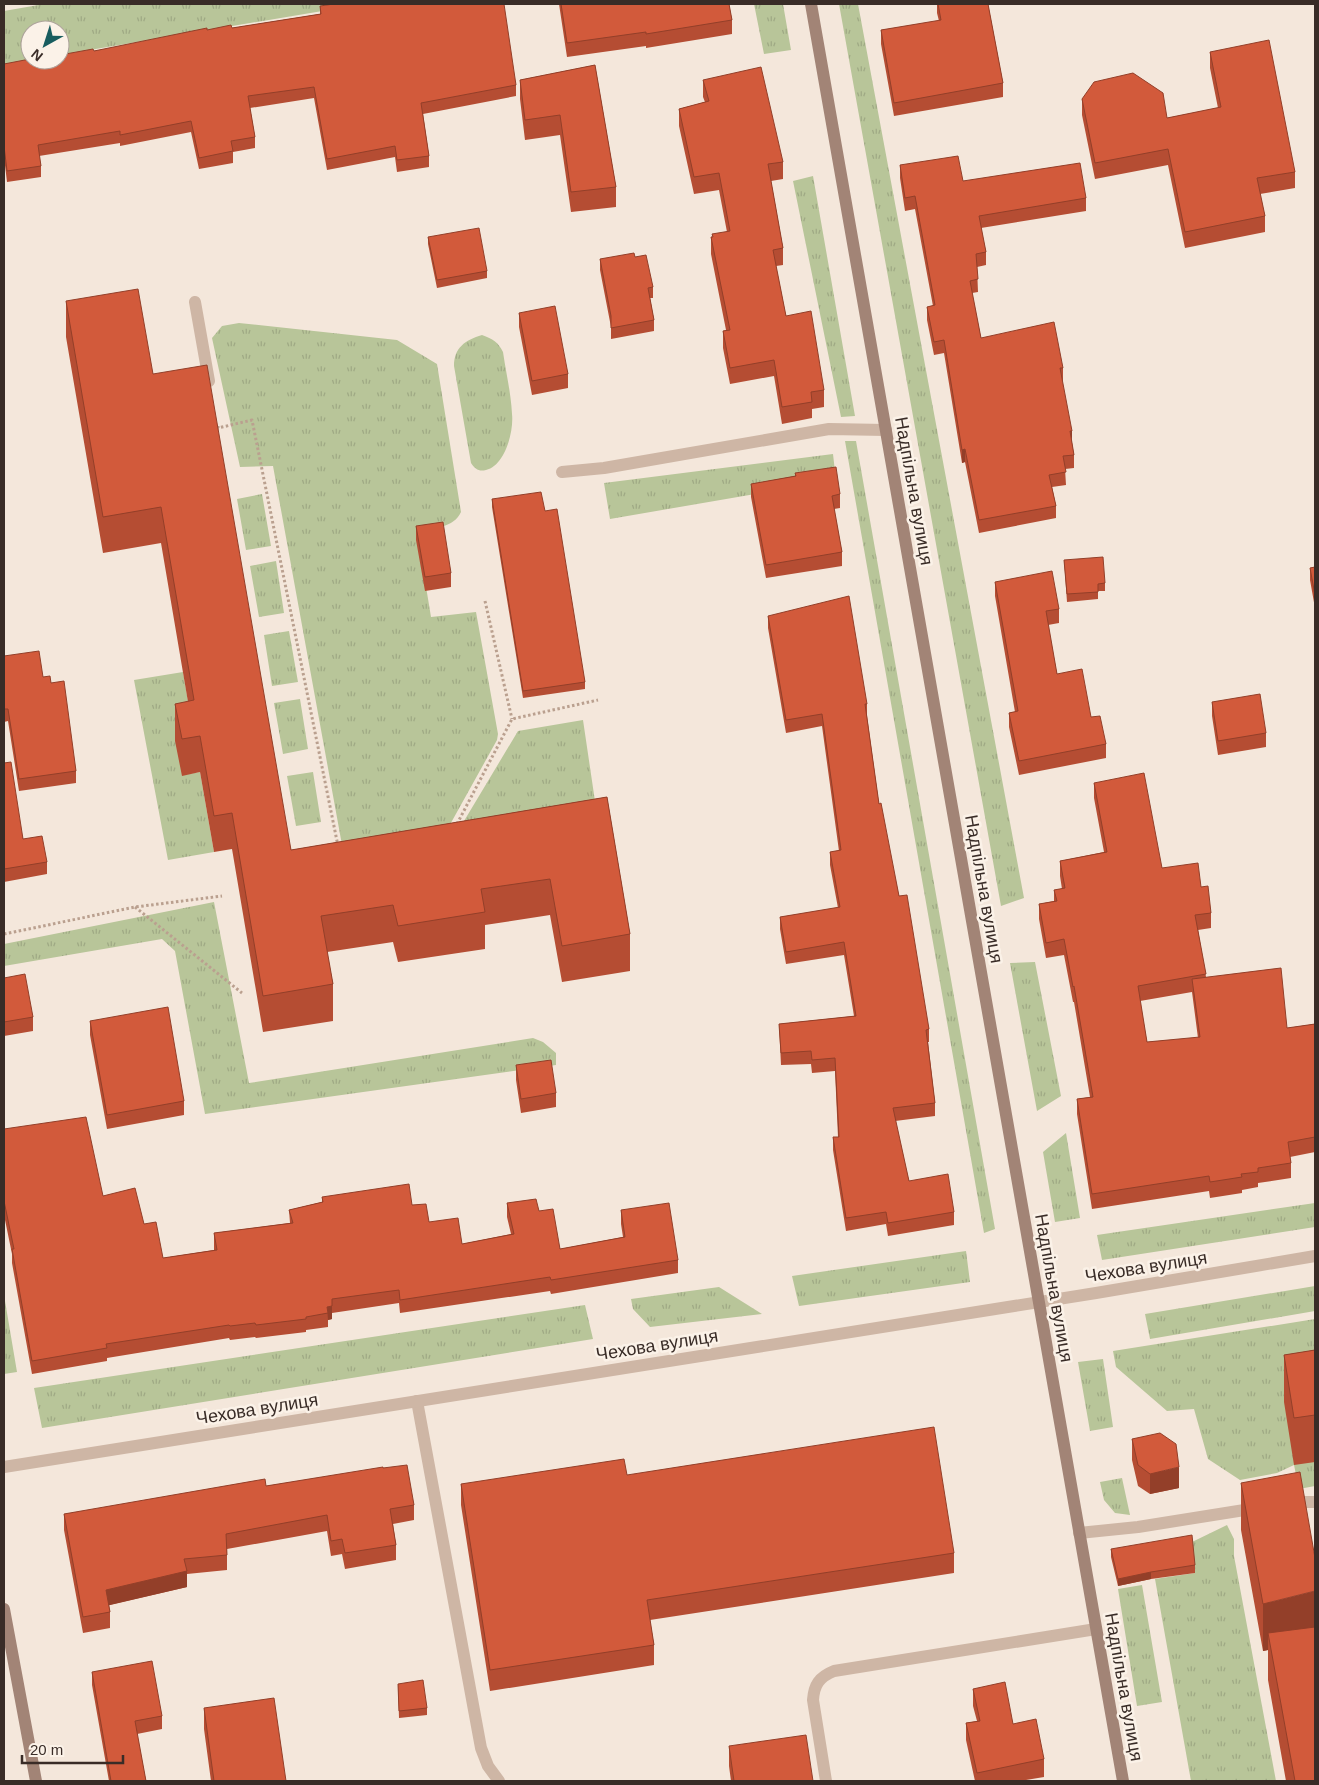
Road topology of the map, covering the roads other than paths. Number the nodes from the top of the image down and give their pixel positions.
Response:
1 (811, 4) edge
2 (195, 302) dead end
3 (210, 383) edge
4 (886, 430) junction
5 (562, 472) dead end
6 (1315, 1256) edge
7 (1039, 1302) junction
8 (417, 1401) junction
9 (4, 1467) edge
10 (1315, 1502) edge
11 (1079, 1533) junction
12 (4, 1609) edge
13 (1096, 1630) junction
14 (36, 1781) edge
15 (499, 1781) edge
16 (826, 1781) edge
17 (1123, 1781) edge

1 - 4 main road, Надпільна вулиця
2 - 3 street
4 - 5 street
4 - 7 main road, Надпільна вулиця
6 - 7 street, Чехова вулиця
7 - 8 street, Чехова вулиця
7 - 11 main road, Надпільна вулиця
8 - 9 street, Чехова вулиця
8 - 15 street
10 - 11 street
11 - 13 main road, Надпільна вулиця
12 - 14 main road
13 - 16 street
13 - 17 main road, Надпільна вулиця

